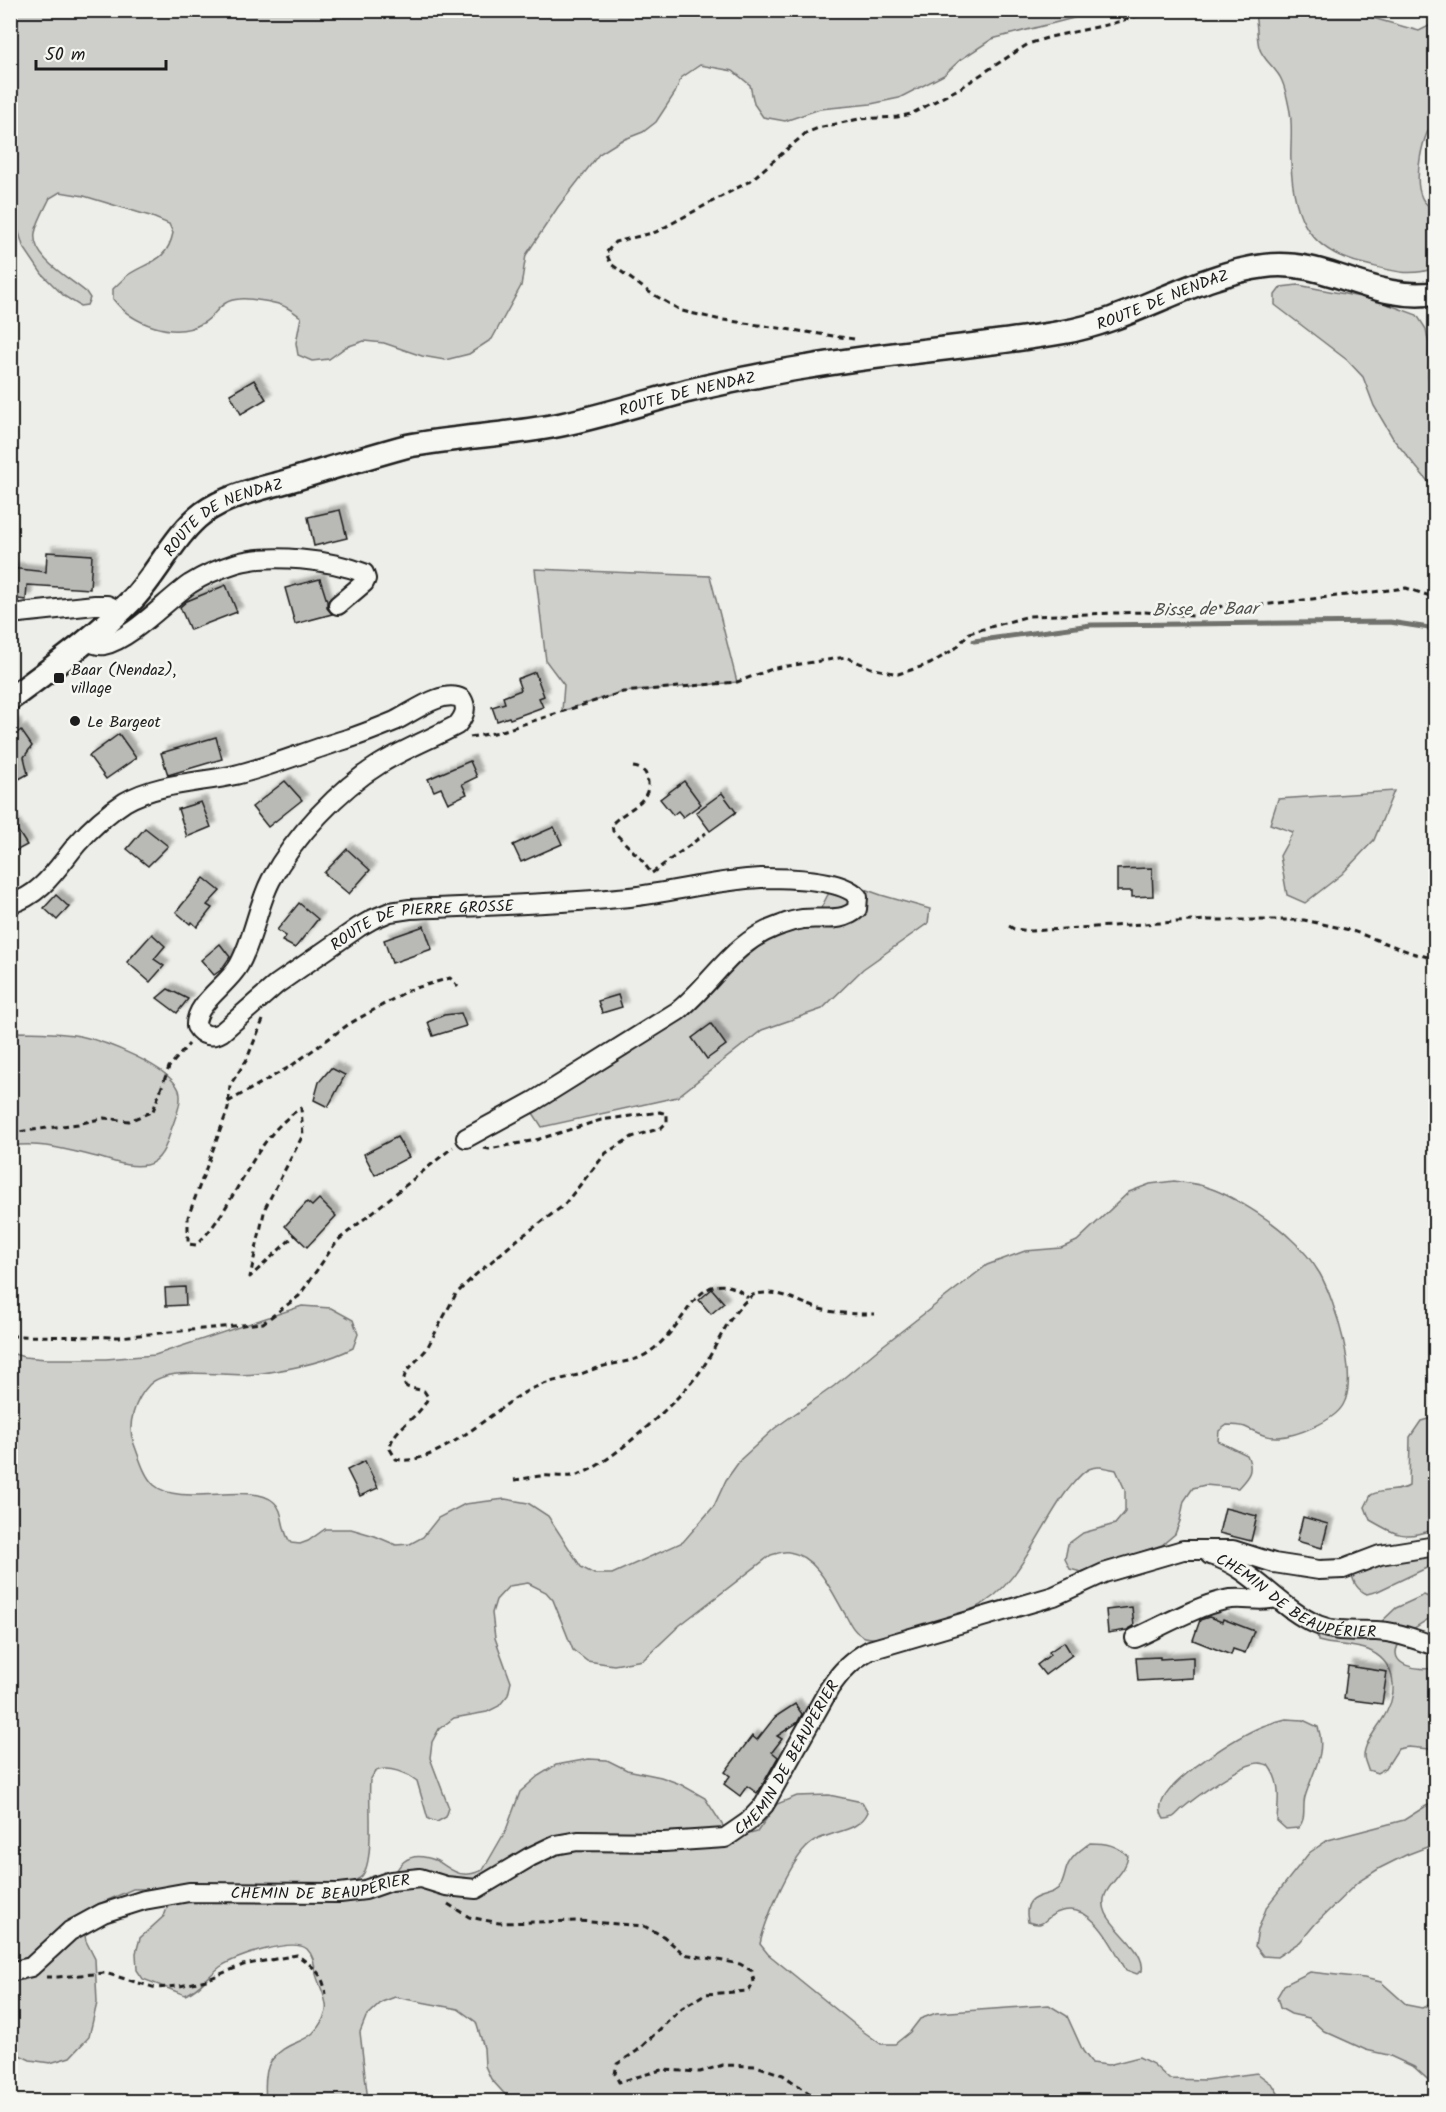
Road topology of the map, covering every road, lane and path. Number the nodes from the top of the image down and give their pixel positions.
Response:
1 (1156, 10) edge
2 (1436, 293) edge
3 (856, 339) dead end
4 (1436, 598) edge
5 (338, 605) dead end
6 (120, 611) junction
7 (10, 614) edge
8 (87, 640) junction
9 (10, 699) edge
10 (465, 708) junction
11 (633, 767) dead end
12 (706, 833) dead end
13 (651, 873) junction
14 (644, 877) dead end
15 (10, 904) edge
16 (1008, 926) dead end
17 (1436, 959) edge
18 (458, 987) dead end
19 (266, 1013) dead end
20 (200, 1031) junction
21 (228, 1102) junction
22 (10, 1133) edge
23 (465, 1138) junction
24 (295, 1235) dead end
25 (748, 1298) junction
26 (875, 1314) dead end
27 (10, 1336) edge
28 (514, 1480) dead end
29 (1436, 1546) edge
30 (1198, 1550) junction
31 (1276, 1598) junction
32 (1134, 1638) dead end
33 (1436, 1646) edge
34 (445, 1902) dead end
35 (14, 1971) edge
36 (326, 1994) dead end
37 (822, 2102) edge

1 - 3 path
2 - 6 main road, ROUTE DE NENDAZ
4 - 10 path
5 - 8 street
6 - 7 street
6 - 8 main road, ROUTE DE NENDAZ
8 - 9 main road, ROUTE DE NENDAZ
10 - 15 street
10 - 20 street
11 - 13 path
12 - 13 path
13 - 14 path
16 - 17 path
18 - 21 path
19 - 21 path
20 - 22 path
20 - 23 street, ROUTE DE PIERRE GROSSE
21 - 24 path
23 - 25 path
23 - 27 path
25 - 26 path
25 - 28 path
29 - 30 street
30 - 31 street, CHEMIN DE BEAUPÉRIER
30 - 35 street, CHEMIN DE BEAUPÉRIER
31 - 32 street
31 - 33 street, CHEMIN DE BEAUPÉRIER
34 - 37 path
35 - 36 path

